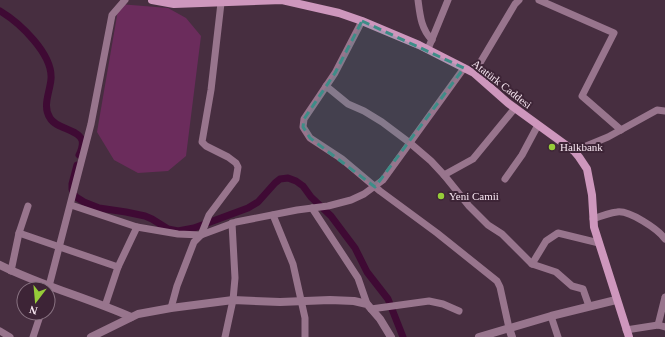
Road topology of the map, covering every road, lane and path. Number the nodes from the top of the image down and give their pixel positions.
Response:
1 (125, 0) edge
2 (152, 0) edge
3 (268, 0) edge
4 (282, 0) edge
5 (418, 0) edge
6 (448, 0) edge
7 (519, 0) edge
8 (539, 0) edge
9 (221, 3) junction
10 (362, 21) junction
11 (432, 40) junction
12 (428, 49) junction
13 (464, 68) junction
14 (474, 72) junction
15 (326, 86) junction
16 (514, 108) junction
17 (665, 110) edge
18 (538, 125) junction
19 (621, 130) junction
20 (410, 143) junction
21 (574, 151) junction
22 (444, 175) junction
23 (505, 179) dead end
24 (375, 187) junction
25 (28, 206) dead end
26 (71, 206) junction
27 (314, 208) junction
28 (273, 215) junction
29 (593, 219) junction
30 (232, 223) junction
31 (137, 227) junction
32 (19, 233) junction
33 (201, 235) junction
34 (665, 238) edge
35 (599, 243) junction
36 (59, 247) junction
37 (532, 264) junction
38 (0, 265) edge
39 (118, 267) junction
40 (11, 271) junction
41 (33, 281) edge
42 (51, 281) edge
43 (56, 290) edge
44 (665, 297) edge
45 (232, 300) junction
46 (616, 300) junction
47 (301, 301) junction
48 (105, 306) junction
49 (589, 306) junction
50 (369, 307) junction
51 (171, 308) junction
52 (458, 311) dead end
53 (551, 316) junction
54 (131, 317) junction
55 (39, 321) edge
56 (662, 326) edge
57 (509, 328) junction
58 (0, 331) edge
59 (628, 333) edge
60 (10, 337) edge
61 (34, 337) edge
62 (91, 337) edge
63 (225, 337) edge
64 (305, 337) edge
65 (391, 337) edge
66 (479, 337) edge
67 (512, 337) edge
68 (558, 337) edge

1 - 26 street
2 - 9 main road, Atatürk Caddesi
3 - 4 main road, Atatürk Caddesi
3 - 9 main road, Atatürk Caddesi
4 - 10 main road, Atatürk Caddesi
5 - 11 street
6 - 11 street
7 - 14 street
8 - 19 street
9 - 33 street
10 - 12 main road, Atatürk Caddesi
10 - 15 street
11 - 12 street
12 - 13 main road, Atatürk Caddesi
13 - 14 main road, Atatürk Caddesi
13 - 20 street
14 - 16 main road, Atatürk Caddesi
15 - 20 street
15 - 24 street
16 - 18 main road, Atatürk Caddesi
16 - 22 street
17 - 19 street
18 - 21 main road, Atatürk Caddesi
18 - 23 street
19 - 21 street
20 - 22 street
20 - 24 street
21 - 29 main road, Atatürk Caddesi
22 - 37 street
24 - 27 street
24 - 57 street
25 - 32 street
26 - 31 street
26 - 36 street
27 - 28 street
27 - 50 street
28 - 30 street
28 - 47 street
29 - 34 street
29 - 35 main road, Atatürk Caddesi
30 - 33 street
30 - 45 street
31 - 33 street
31 - 39 street
32 - 36 street
32 - 40 street
33 - 51 street
35 - 37 street
35 - 46 main road, Atatürk Caddesi
36 - 39 street
36 - 42 street
37 - 49 street
38 - 40 street
39 - 48 street
40 - 41 street
43 - 48 street
44 - 56 street
45 - 47 street
45 - 51 street
45 - 63 street
46 - 49 street
46 - 59 main road, Atatürk Caddesi
47 - 50 street
47 - 64 street
48 - 54 street
49 - 53 street
50 - 52 street
50 - 65 street
51 - 54 street
53 - 57 street
53 - 68 street
54 - 62 street
55 - 61 street
56 - 59 street
57 - 66 street
57 - 67 street
58 - 60 street

